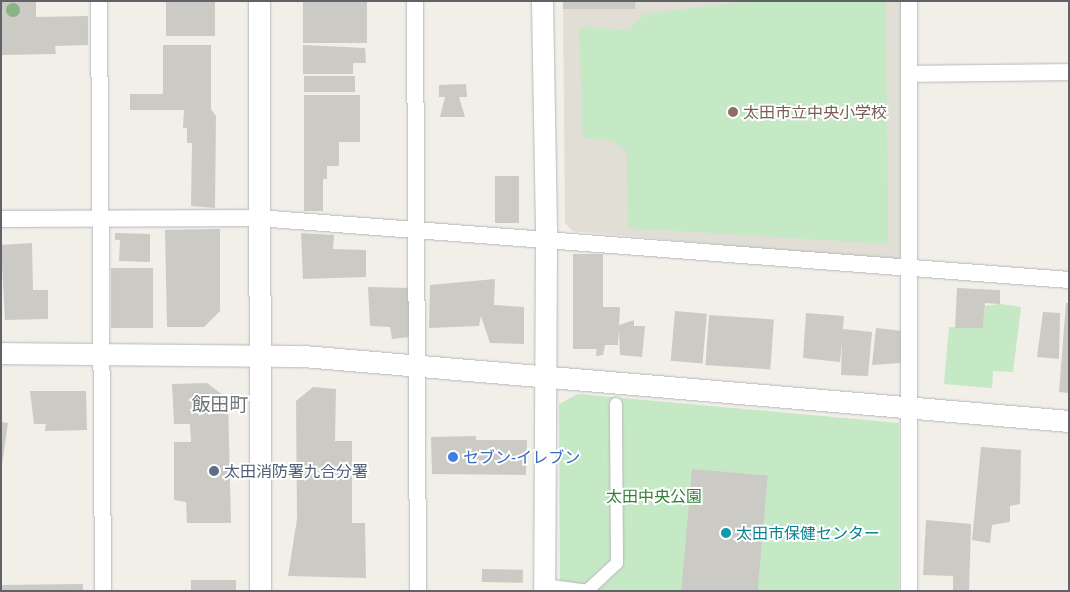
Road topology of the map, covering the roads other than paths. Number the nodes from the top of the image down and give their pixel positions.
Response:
1 (99, 1) edge
2 (259, 1) edge
3 (415, 1) edge
4 (542, 1) edge
5 (909, 1) edge
6 (1069, 72) edge
7 (910, 74) junction
8 (258, 218) junction
9 (1, 219) edge
10 (99, 220) junction
11 (417, 233) junction
12 (546, 240) junction
13 (910, 268) junction
14 (1069, 280) edge
15 (1, 353) edge
16 (101, 353) junction
17 (258, 353) junction
18 (416, 366) junction
19 (545, 376) junction
20 (616, 404) dead end
21 (911, 408) junction
22 (1069, 421) edge
23 (544, 588) edge
24 (589, 590) edge
25 (103, 591) edge
26 (260, 591) edge
27 (418, 591) edge
28 (909, 591) edge

1 - 10 street
2 - 8 street
3 - 11 street
4 - 12 street
5 - 7 street
6 - 7 street
7 - 13 street
8 - 10 street
8 - 11 street
8 - 17 street
9 - 10 street
10 - 16 street
11 - 12 street
11 - 18 street
12 - 13 street
12 - 19 street
13 - 14 street
13 - 21 street
15 - 16 street
16 - 17 street
16 - 25 street
17 - 18 street
17 - 26 street
18 - 19 street
18 - 27 street
19 - 21 street
19 - 23 street
20 - 24 street
21 - 22 street
21 - 28 street
23 - 24 street

